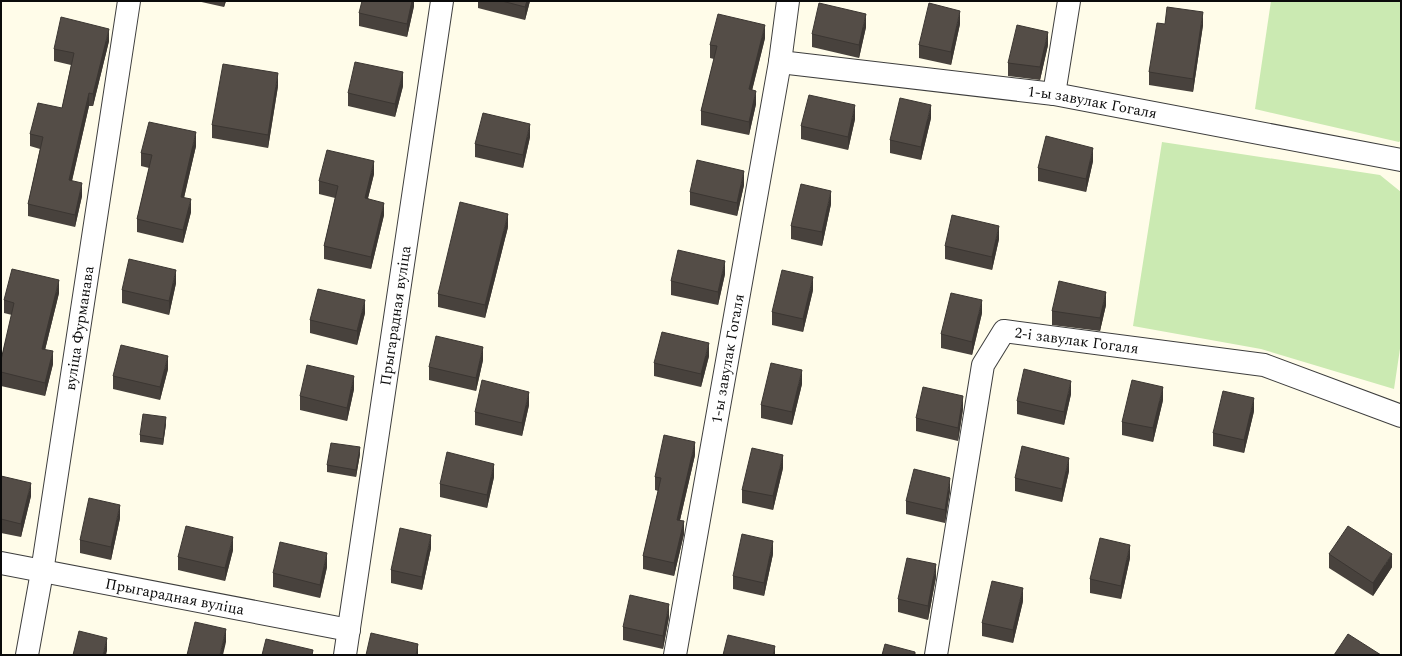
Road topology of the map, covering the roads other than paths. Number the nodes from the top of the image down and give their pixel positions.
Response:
1 (129, 1) edge
2 (442, 1) edge
3 (788, 1) edge
4 (1069, 1) edge
5 (780, 62) junction
6 (1054, 94) junction
7 (1401, 160) edge
8 (1401, 416) edge
9 (1, 563) edge
10 (42, 572) junction
11 (349, 630) junction
12 (27, 655) edge
13 (345, 655) edge
14 (675, 655) edge
15 (936, 655) edge

1 - 10 street, вуліца Фурманава
2 - 11 street, Прыгарадная вуліца
3 - 5 street, 1-ы завулак Гогаля
4 - 6 street
5 - 6 street, 1-ы завулак Гогаля
5 - 14 street, 1-ы завулак Гогаля
6 - 7 street, 1-ы завулак Гогаля
8 - 15 street, 2-і завулак Гогаля
9 - 10 street, Прыгарадная вуліца
10 - 11 street, Прыгарадная вуліца
10 - 12 street, вуліца Фурманава
11 - 13 street, Прыгарадная вуліца

